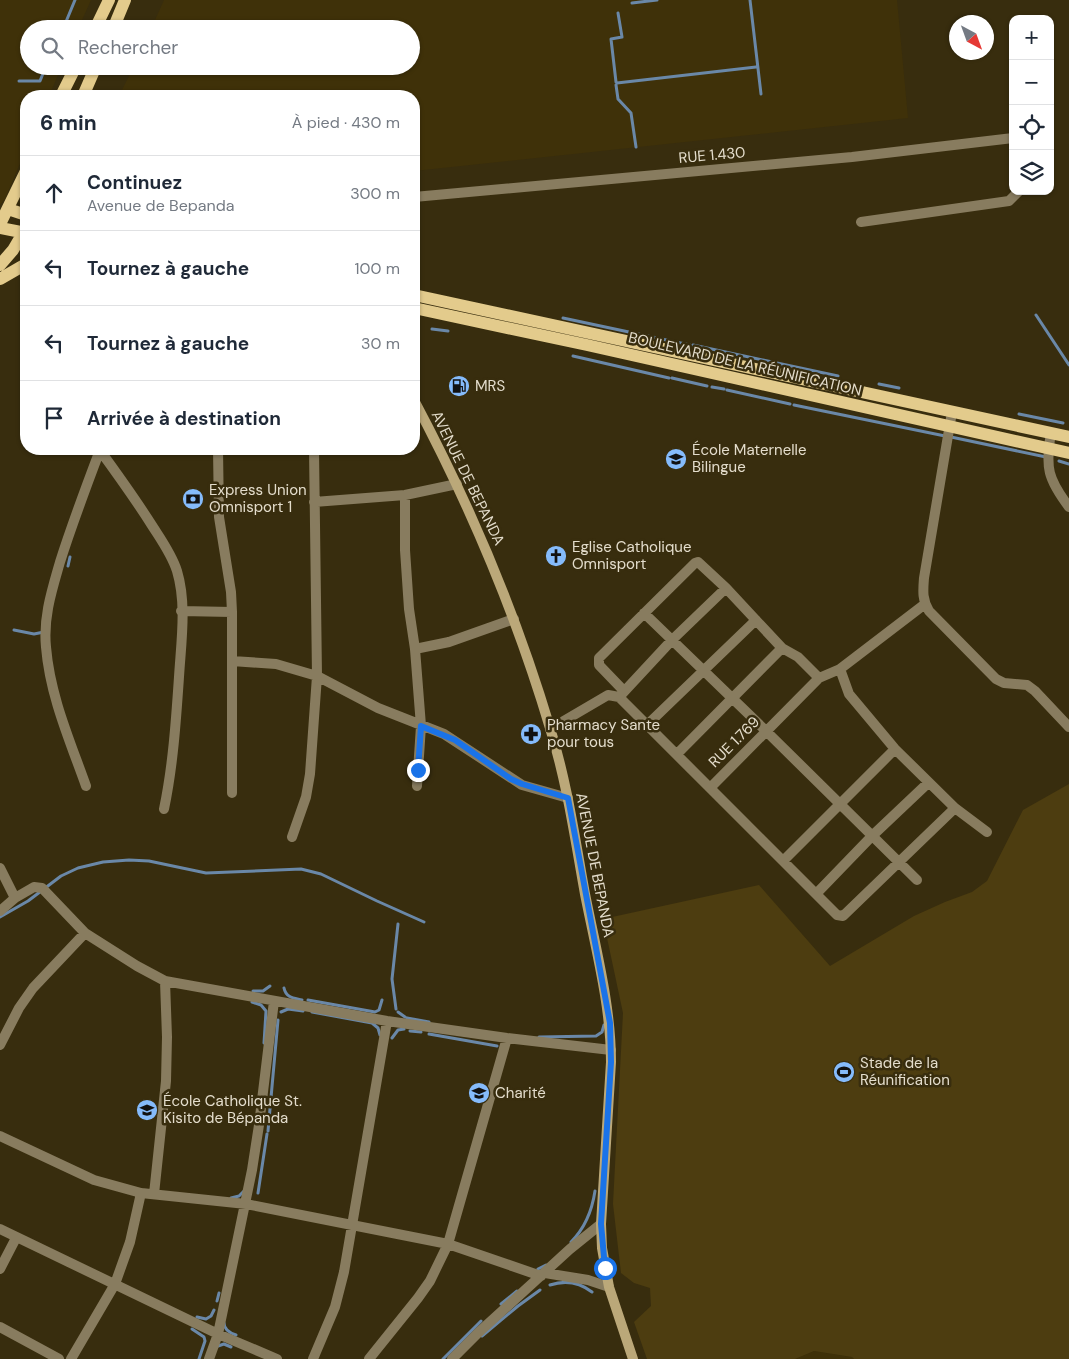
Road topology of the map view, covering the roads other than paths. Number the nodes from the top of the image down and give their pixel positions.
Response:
1 (109, 0) edge
2 (125, 0) edge
3 (99, 20) edge
4 (117, 20) edge
5 (72, 75) edge
6 (92, 75) edge
7 (64, 90) edge
8 (86, 90) edge
9 (1009, 138) edge
10 (20, 184) edge
11 (1015, 195) edge
12 (420, 196) edge
13 (8, 209) junction
14 (20, 213) edge
15 (862, 222) dead end
16 (0, 224) edge
17 (0, 228) edge
18 (20, 230) edge
19 (20, 238) edge
20 (0, 265) edge
21 (20, 267) edge
22 (0, 279) edge
23 (420, 296) edge
24 (420, 313) edge
25 (420, 412) edge
26 (952, 412) junction
27 (949, 427) junction
28 (1051, 433) junction
29 (1069, 437) edge
30 (1048, 449) junction
31 (1069, 454) edge
32 (98, 455) edge
33 (103, 455) edge
34 (218, 455) edge
35 (314, 455) edge
36 (457, 484) junction
37 (405, 495) junction
38 (314, 502) junction
39 (1069, 507) edge
40 (726, 588) junction
41 (925, 604) junction
42 (181, 610) junction
43 (232, 612) junction
44 (644, 613) junction
45 (514, 619) junction
46 (756, 620) junction
47 (672, 640) junction
48 (782, 648) junction
49 (415, 649) junction
50 (232, 661) junction
51 (840, 669) junction
52 (702, 670) junction
53 (317, 676) junction
54 (819, 678) junction
55 (621, 694) junction
56 (732, 698) junction
57 (647, 725) junction
58 (421, 726) junction
59 (1069, 727) edge
60 (550, 729) junction
61 (766, 731) junction
62 (895, 749) junction
63 (676, 754) junction
64 (928, 783) junction
65 (86, 786) dead end
66 (416, 786) dead end
67 (710, 788) junction
68 (232, 793) dead end
69 (568, 798) junction
70 (840, 804) junction
71 (955, 808) junction
72 (164, 810) dead end
73 (987, 832) dead end
74 (292, 836) dead end
75 (872, 836) junction
76 (783, 861) junction
77 (899, 863) junction
78 (0, 868) edge
79 (917, 880) dead end
80 (816, 894) junction
81 (15, 898) junction
82 (0, 911) edge
83 (85, 933) junction
84 (165, 981) junction
85 (274, 1001) junction
86 (387, 1021) junction
87 (507, 1038) junction
88 (0, 1045) edge
89 (611, 1050) junction
90 (0, 1136) edge
91 (141, 1193) junction
92 (154, 1194) junction
93 (246, 1204) junction
94 (601, 1224) junction
95 (353, 1225) junction
96 (0, 1229) edge
97 (16, 1238) junction
98 (448, 1244) junction
99 (0, 1269) edge
100 (543, 1275) junction
101 (115, 1284) junction
102 (608, 1288) junction
103 (0, 1327) edge
104 (218, 1334) junction
105 (59, 1359) edge
106 (71, 1359) edge
107 (209, 1359) edge
108 (277, 1359) edge
109 (313, 1359) edge
110 (369, 1359) edge
111 (452, 1359) edge
112 (633, 1359) edge

1 - 3 main road
2 - 4 main road
5 - 7 main road
6 - 8 main road
9 - 12 street, RUE 1.430
10 - 13 main road
11 - 15 street
13 - 14 main road
13 - 16 main road
17 - 18 main road
19 - 20 main road
21 - 22 main road
23 - 26 main road
24 - 27 main road, BOULEVARD DE LA RÉUNIFICATION
25 - 36 main road, AVENUE DE BEPANDA
26 - 27 street
26 - 28 main road
27 - 30 main road, BOULEVARD DE LA RÉUNIFICATION
27 - 41 street
28 - 29 main road
28 - 30 street
30 - 31 main road, BOULEVARD DE LA RÉUNIFICATION
30 - 39 street
32 - 65 street
33 - 42 street
34 - 43 street
35 - 38 street
36 - 37 street
36 - 45 main road, AVENUE DE BEPANDA
37 - 38 street
37 - 49 street
38 - 53 street
40 - 44 street
40 - 46 street
40 - 47 street
41 - 51 street, RUE 1.769
41 - 59 street
42 - 43 street
42 - 72 street
43 - 50 street
44 - 47 street
44 - 55 street
45 - 49 street
45 - 60 main road, AVENUE DE BEPANDA
46 - 48 street
46 - 52 street
47 - 52 street
47 - 55 street
48 - 54 street
48 - 56 street
49 - 58 street
50 - 53 street
50 - 68 street
51 - 54 street, RUE 1.769
51 - 62 street
52 - 56 street
52 - 57 street
53 - 58 street
53 - 74 street
54 - 61 street, RUE 1.769
55 - 57 street
55 - 60 street
56 - 61 street
56 - 63 street
57 - 63 street
58 - 66 street
58 - 69 street
60 - 69 main road, AVENUE DE BEPANDA
61 - 67 street, RUE 1.769
61 - 70 street
62 - 64 street
62 - 70 street
63 - 67 street
64 - 71 street
64 - 75 street
67 - 76 street, RUE 1.769
69 - 89 main road, AVENUE DE BEPANDA
70 - 75 street
70 - 76 street
71 - 73 street
71 - 77 street
75 - 77 street
75 - 80 street
76 - 80 street, RUE 1.769
77 - 79 street
77 - 80 street, RUE 1.769
78 - 81 street
81 - 82 street
81 - 83 street
83 - 84 street
83 - 88 street
84 - 85 street
84 - 92 street
85 - 86 street
85 - 93 street
86 - 87 street
86 - 95 street
87 - 89 street
87 - 98 street
89 - 94 main road, AVENUE DE BEPANDA
90 - 91 street
91 - 92 street
91 - 101 street
92 - 93 street
93 - 95 street
93 - 104 street
94 - 100 street
94 - 102 main road, AVENUE DE BEPANDA
95 - 98 street
95 - 109 street
96 - 97 street
97 - 99 street
97 - 101 street
98 - 100 street
98 - 110 street
100 - 102 street
100 - 111 street
101 - 104 street
101 - 106 street
102 - 112 main road, AVENUE DE BEPANDA
103 - 105 street
104 - 107 street
104 - 108 street

